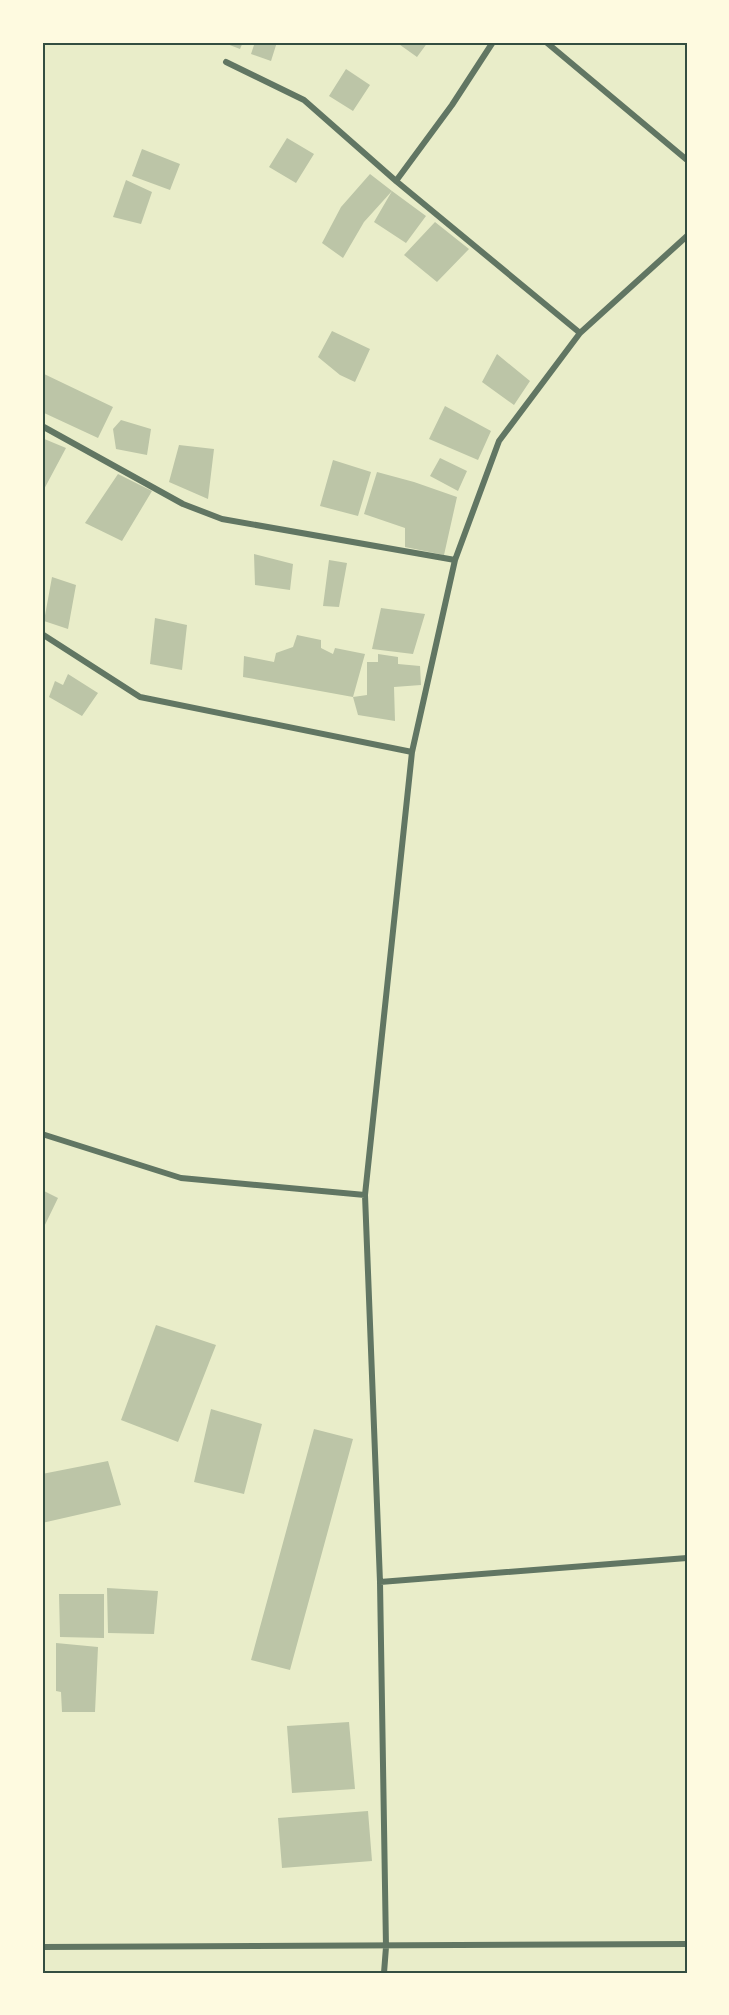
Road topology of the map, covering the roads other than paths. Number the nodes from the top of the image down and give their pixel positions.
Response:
1 (493, 42) edge
2 (546, 42) edge
3 (226, 62) dead end
4 (687, 160) edge
5 (396, 181) junction
6 (687, 236) edge
7 (580, 333) junction
8 (42, 426) edge
9 (455, 560) junction
10 (42, 634) edge
11 (412, 752) junction
12 (42, 1134) edge
13 (365, 1195) junction
14 (687, 1558) edge
15 (380, 1582) junction
16 (687, 1944) edge
17 (42, 1947) edge
18 (386, 1947) junction
19 (384, 1973) edge

1 - 5 street
2 - 4 street
3 - 5 street
5 - 7 street
6 - 7 street
7 - 9 street
8 - 9 street
9 - 11 street
10 - 11 street
11 - 13 street
12 - 13 street
13 - 15 street
14 - 15 street
15 - 18 street
16 - 18 street
17 - 18 street
18 - 19 street

